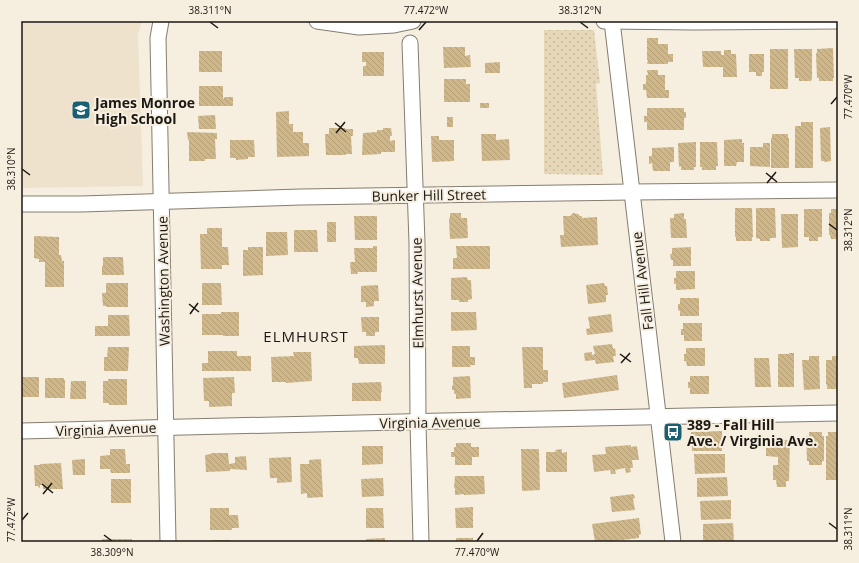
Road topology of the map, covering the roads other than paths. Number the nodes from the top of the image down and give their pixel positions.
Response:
1 (161, 21) edge
2 (316, 21) edge
3 (413, 21) edge
4 (609, 21) edge
5 (819, 21) edge
6 (838, 21) edge
7 (410, 43) dead end
8 (838, 190) edge
9 (632, 192) junction
10 (415, 196) junction
11 (161, 201) junction
12 (21, 204) edge
13 (838, 413) edge
14 (658, 417) junction
15 (418, 422) junction
16 (166, 427) junction
17 (21, 431) edge
18 (168, 542) edge
19 (421, 542) edge
20 (673, 542) edge

1 - 11 street, Washington Avenue
2 - 3 street
4 - 5 street
4 - 9 street, Fall Hill Avenue
5 - 6 street
7 - 10 street, Elmhurst Avenue
8 - 9 street, Bunker Hill Street
9 - 10 street, Bunker Hill Street
9 - 14 street, Fall Hill Avenue
10 - 11 street, Bunker Hill Street
10 - 15 street, Elmhurst Avenue
11 - 12 street, Bunker Hill Street
11 - 16 street, Washington Avenue
13 - 14 street, Virginia Avenue
14 - 15 street, Virginia Avenue
14 - 20 street, Fall Hill Avenue
15 - 16 street, Virginia Avenue
15 - 19 street, Elmhurst Avenue
16 - 17 street, Virginia Avenue
16 - 18 street, Washington Avenue

